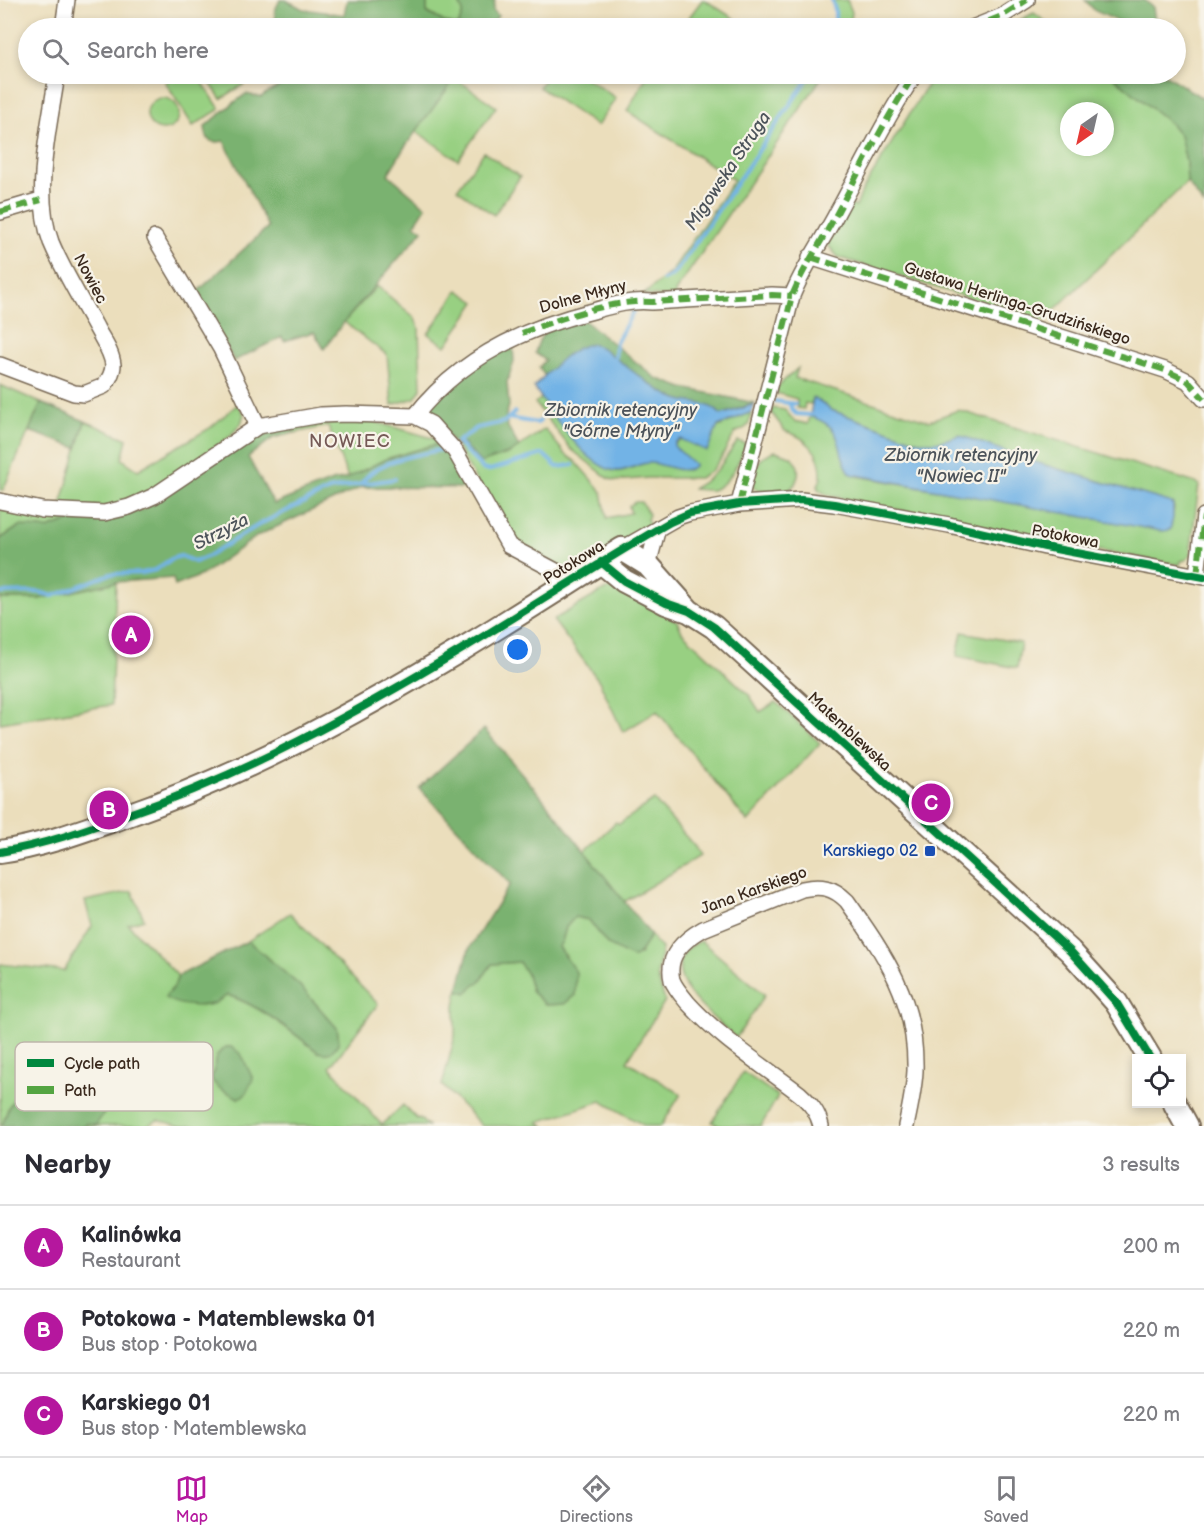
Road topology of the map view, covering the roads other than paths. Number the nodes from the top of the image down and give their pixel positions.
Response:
1 (67, 0) edge
2 (1027, 0) edge
3 (64, 18) edge
4 (997, 18) edge
5 (56, 84) edge
6 (909, 84) edge
7 (41, 200) junction
8 (0, 212) edge
9 (155, 238) dead end
10 (810, 257) junction
11 (792, 296) junction
12 (0, 365) edge
13 (1204, 399) edge
14 (415, 416) junction
15 (258, 426) junction
16 (0, 501) edge
17 (739, 504) junction
18 (1204, 516) edge
19 (658, 528) junction
20 (622, 549) junction
21 (601, 562) junction
22 (648, 566) junction
23 (1200, 576) edge
24 (565, 585) junction
25 (689, 611) junction
26 (0, 852) edge
27 (1147, 1054) edge
28 (1177, 1108) edge
29 (821, 1126) edge
30 (906, 1126) edge
31 (1187, 1126) edge

1 - 3 street
2 - 4 street
5 - 7 street, Nowiec
6 - 10 street
7 - 8 street
7 - 12 street, Nowiec
9 - 15 street
10 - 11 street
10 - 13 street, Gustawa Herlinga-Grudzińskiego
11 - 14 street, Dolne Młyny
11 - 17 street
14 - 15 street
14 - 24 street
15 - 16 street
17 - 19 street, Potokowa
17 - 23 street, Potokowa
18 - 23 street
19 - 20 street, Potokowa
19 - 22 street
20 - 21 street, Potokowa
20 - 22 street, Matemblewska
21 - 24 street, Potokowa
21 - 25 street, Matemblewska
22 - 25 street, Matemblewska
24 - 26 street, Potokowa
25 - 27 street, Matemblewska
28 - 31 street
29 - 30 street, Jana Karskiego

